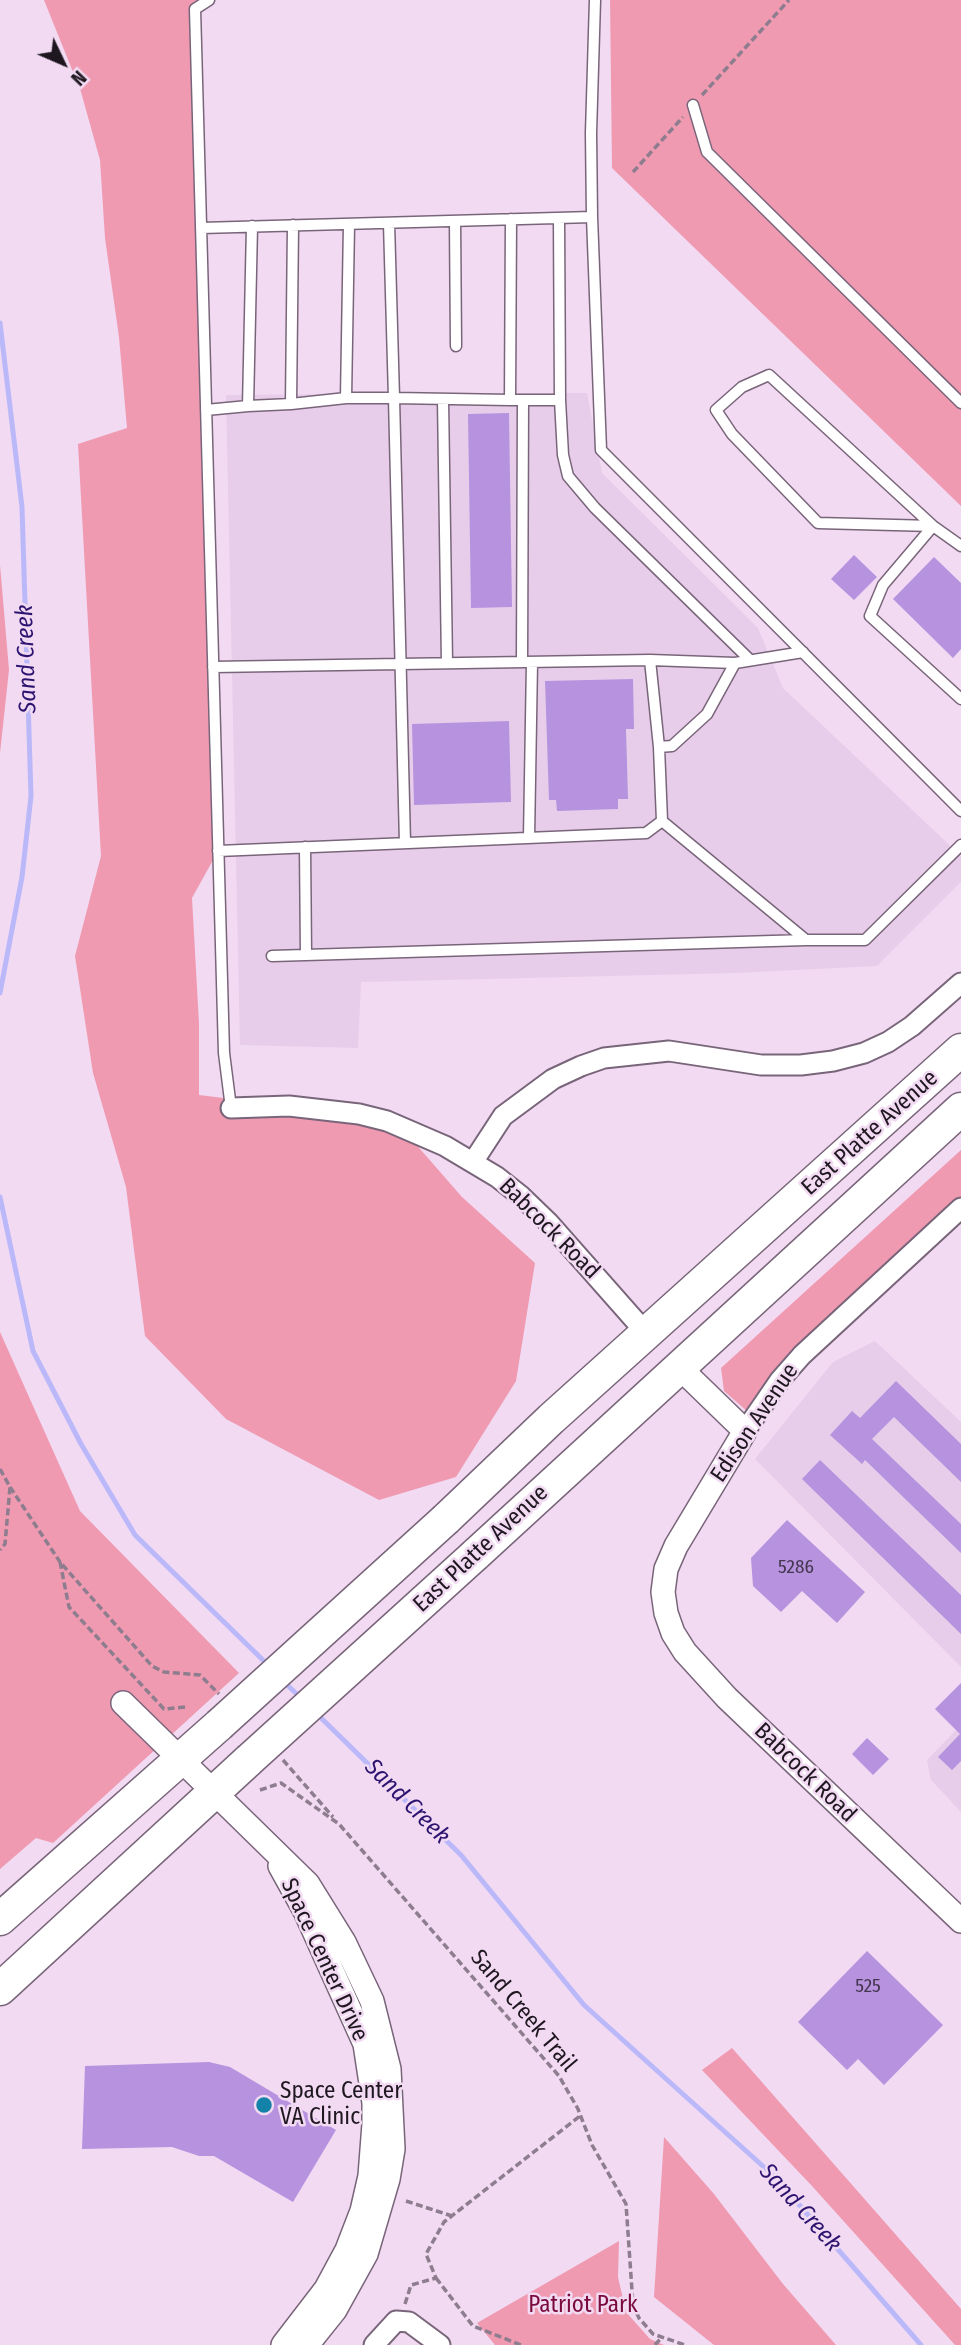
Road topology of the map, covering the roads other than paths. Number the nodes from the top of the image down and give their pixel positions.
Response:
1 (209, 0) edge
2 (595, 0) edge
3 (693, 105) road end
4 (592, 217) junction
5 (559, 218) junction
6 (511, 219) junction
7 (454, 221) junction
8 (389, 223) junction
9 (349, 224) junction
10 (293, 225) junction
11 (252, 226) junction
12 (201, 228) junction
13 (456, 346) dead end
14 (346, 398) junction
15 (394, 398) junction
16 (443, 400) junction
17 (510, 400) junction
18 (523, 400) junction
19 (561, 400) junction
20 (961, 403) edge
21 (291, 404) junction
22 (248, 407) junction
23 (206, 410) junction
24 (933, 526) junction
25 (961, 546) edge
26 (803, 652) junction
27 (650, 660) junction
28 (750, 660) junction
29 (527, 662) junction
30 (447, 663) junction
31 (735, 663) junction
32 (402, 664) junction
33 (213, 667) junction
34 (961, 699) edge
35 (659, 747) junction
36 (961, 811) edge
37 (662, 821) junction
38 (529, 838) junction
39 (405, 843) junction
40 (961, 845) edge
41 (305, 847) junction
42 (218, 851) junction
43 (806, 940) junction
44 (306, 955) junction
45 (272, 956) dead end
46 (961, 983) edge
47 (961, 1050) edge
48 (231, 1108) joint
49 (961, 1109) edge
50 (473, 1162) junction
51 (961, 1208) edge
52 (748, 1242) junction
53 (647, 1334) junction
54 (679, 1367) junction
55 (745, 1431) junction
56 (666, 1613) joint
57 (123, 1703) dead end
58 (180, 1759) junction
59 (214, 1792) junction
60 (57, 1868) junction
61 (0, 1912) edge
62 (0, 1919) edge
63 (961, 1922) edge
64 (0, 1989) edge
65 (364, 2231) junction
66 (284, 2345) edge
67 (307, 2345) edge
68 (374, 2345) edge
69 (440, 2345) edge

1 - 12 lane
2 - 4 lane
3 - 20 lane
4 - 5 lane
4 - 26 lane
5 - 6 lane
5 - 19 lane
6 - 7 lane
6 - 17 lane
7 - 8 lane
7 - 13 lane
8 - 9 lane
8 - 15 lane
9 - 10 lane
9 - 14 lane
10 - 11 lane
10 - 21 lane
11 - 12 lane
11 - 22 lane
12 - 23 lane
14 - 15 lane
14 - 21 lane
15 - 16 lane
15 - 32 lane
16 - 17 lane
16 - 30 lane
17 - 18 lane
18 - 19 lane
18 - 29 lane
19 - 28 lane
21 - 22 lane
22 - 23 lane
23 - 33 lane
24 - 24 lane
24 - 25 lane
24 - 34 lane
26 - 28 lane
26 - 36 lane
27 - 29 lane
27 - 31 lane
27 - 35 lane
28 - 31 lane
29 - 30 lane
29 - 38 lane
30 - 32 lane
31 - 35 lane
32 - 33 lane
32 - 39 lane
33 - 42 lane
35 - 37 lane
37 - 38 lane
37 - 43 lane
38 - 39 lane
39 - 41 lane
40 - 43 lane
41 - 42 lane
41 - 44 lane
42 - 48 lane
43 - 44 lane
44 - 45 lane
46 - 50 street
47 - 52 highway, East Platte Avenue
48 - 50 street, Babcock Road
49 - 54 highway, East Platte Avenue
50 - 53 street, Babcock Road
51 - 55 street, Edison Avenue
52 - 53 highway, East Platte Avenue
52 - 54 highway
53 - 58 highway, East Platte Avenue, bridge
54 - 55 street
54 - 59 highway, East Platte Avenue, bridge
55 - 56 street, Edison Avenue
56 - 63 street, Babcock Road
57 - 58 street, Space Center Drive
58 - 59 street, Space Center Drive
58 - 60 highway, East Platte Avenue
59 - 64 highway, East Platte Avenue
59 - 65 street, Space Center Drive
60 - 61 highway
60 - 62 highway, East Platte Avenue
65 - 66 street, Space Center Drive
65 - 67 street, Space Center Drive
68 - 69 street

